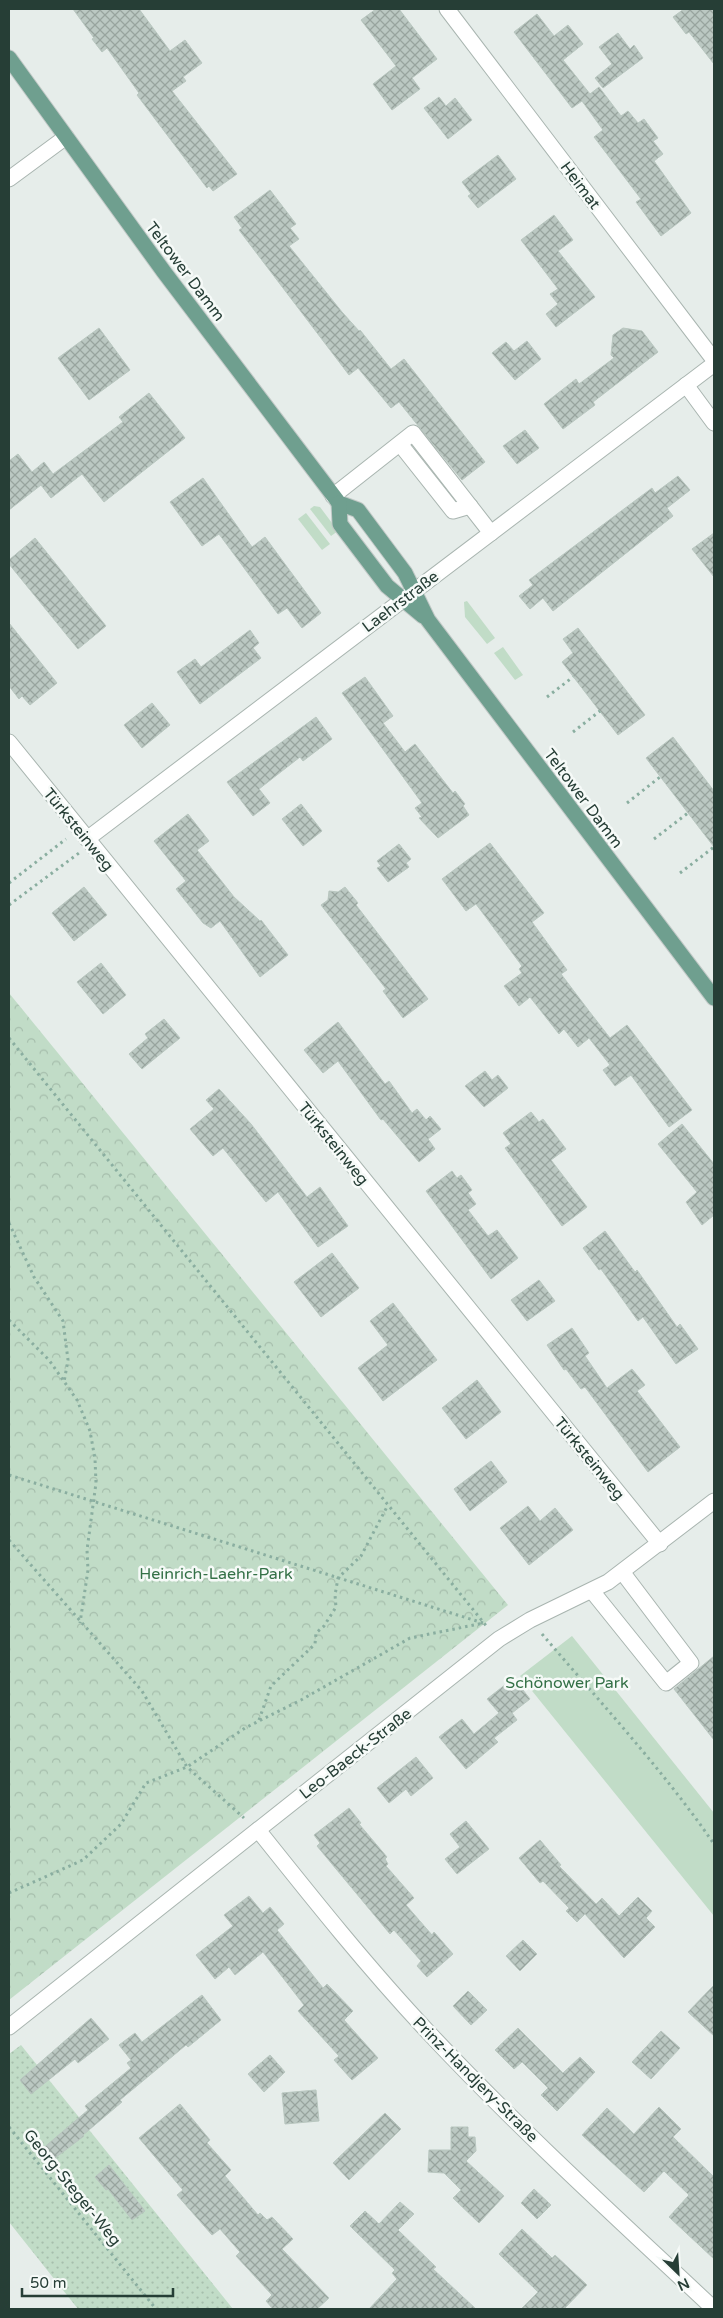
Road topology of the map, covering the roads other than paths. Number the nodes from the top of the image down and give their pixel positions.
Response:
1 (448, 9) edge
2 (9, 58) edge
3 (66, 137) junction
4 (9, 179) edge
5 (714, 362) edge
6 (686, 385) junction
7 (714, 422) edge
8 (336, 499) junction
9 (491, 533) junction
10 (408, 595) junction
11 (9, 742) edge
12 (87, 839) junction
13 (714, 998) edge
14 (714, 1501) edge
15 (660, 1544) junction
16 (623, 1573) junction
17 (592, 1591) junction
18 (258, 1830) junction
19 (9, 2027) edge
20 (714, 2309) edge

1 - 5 street, Heimat
2 - 3 main road, Teltower Damm
3 - 4 street
3 - 8 main road, Teltower Damm
5 - 6 street, Laehrstraße
6 - 7 street
6 - 9 street, Laehrstraße
8 - 9 street
8 - 10 main road, Teltower Damm
8 - 10 main road, Teltower Damm
9 - 10 street, Laehrstraße
10 - 12 street, Laehrstraße
10 - 13 main road, Teltower Damm
11 - 12 street, Türksteinweg
12 - 15 street, Türksteinweg
14 - 15 street, Leo-Baeck-Straße
15 - 16 street, Leo-Baeck-Straße
16 - 17 street, Leo-Baeck-Straße
16 - 17 street
17 - 18 street, Leo-Baeck-Straße
18 - 19 street, Leo-Baeck-Straße
18 - 20 street, Prinz-Handjery-Straße

